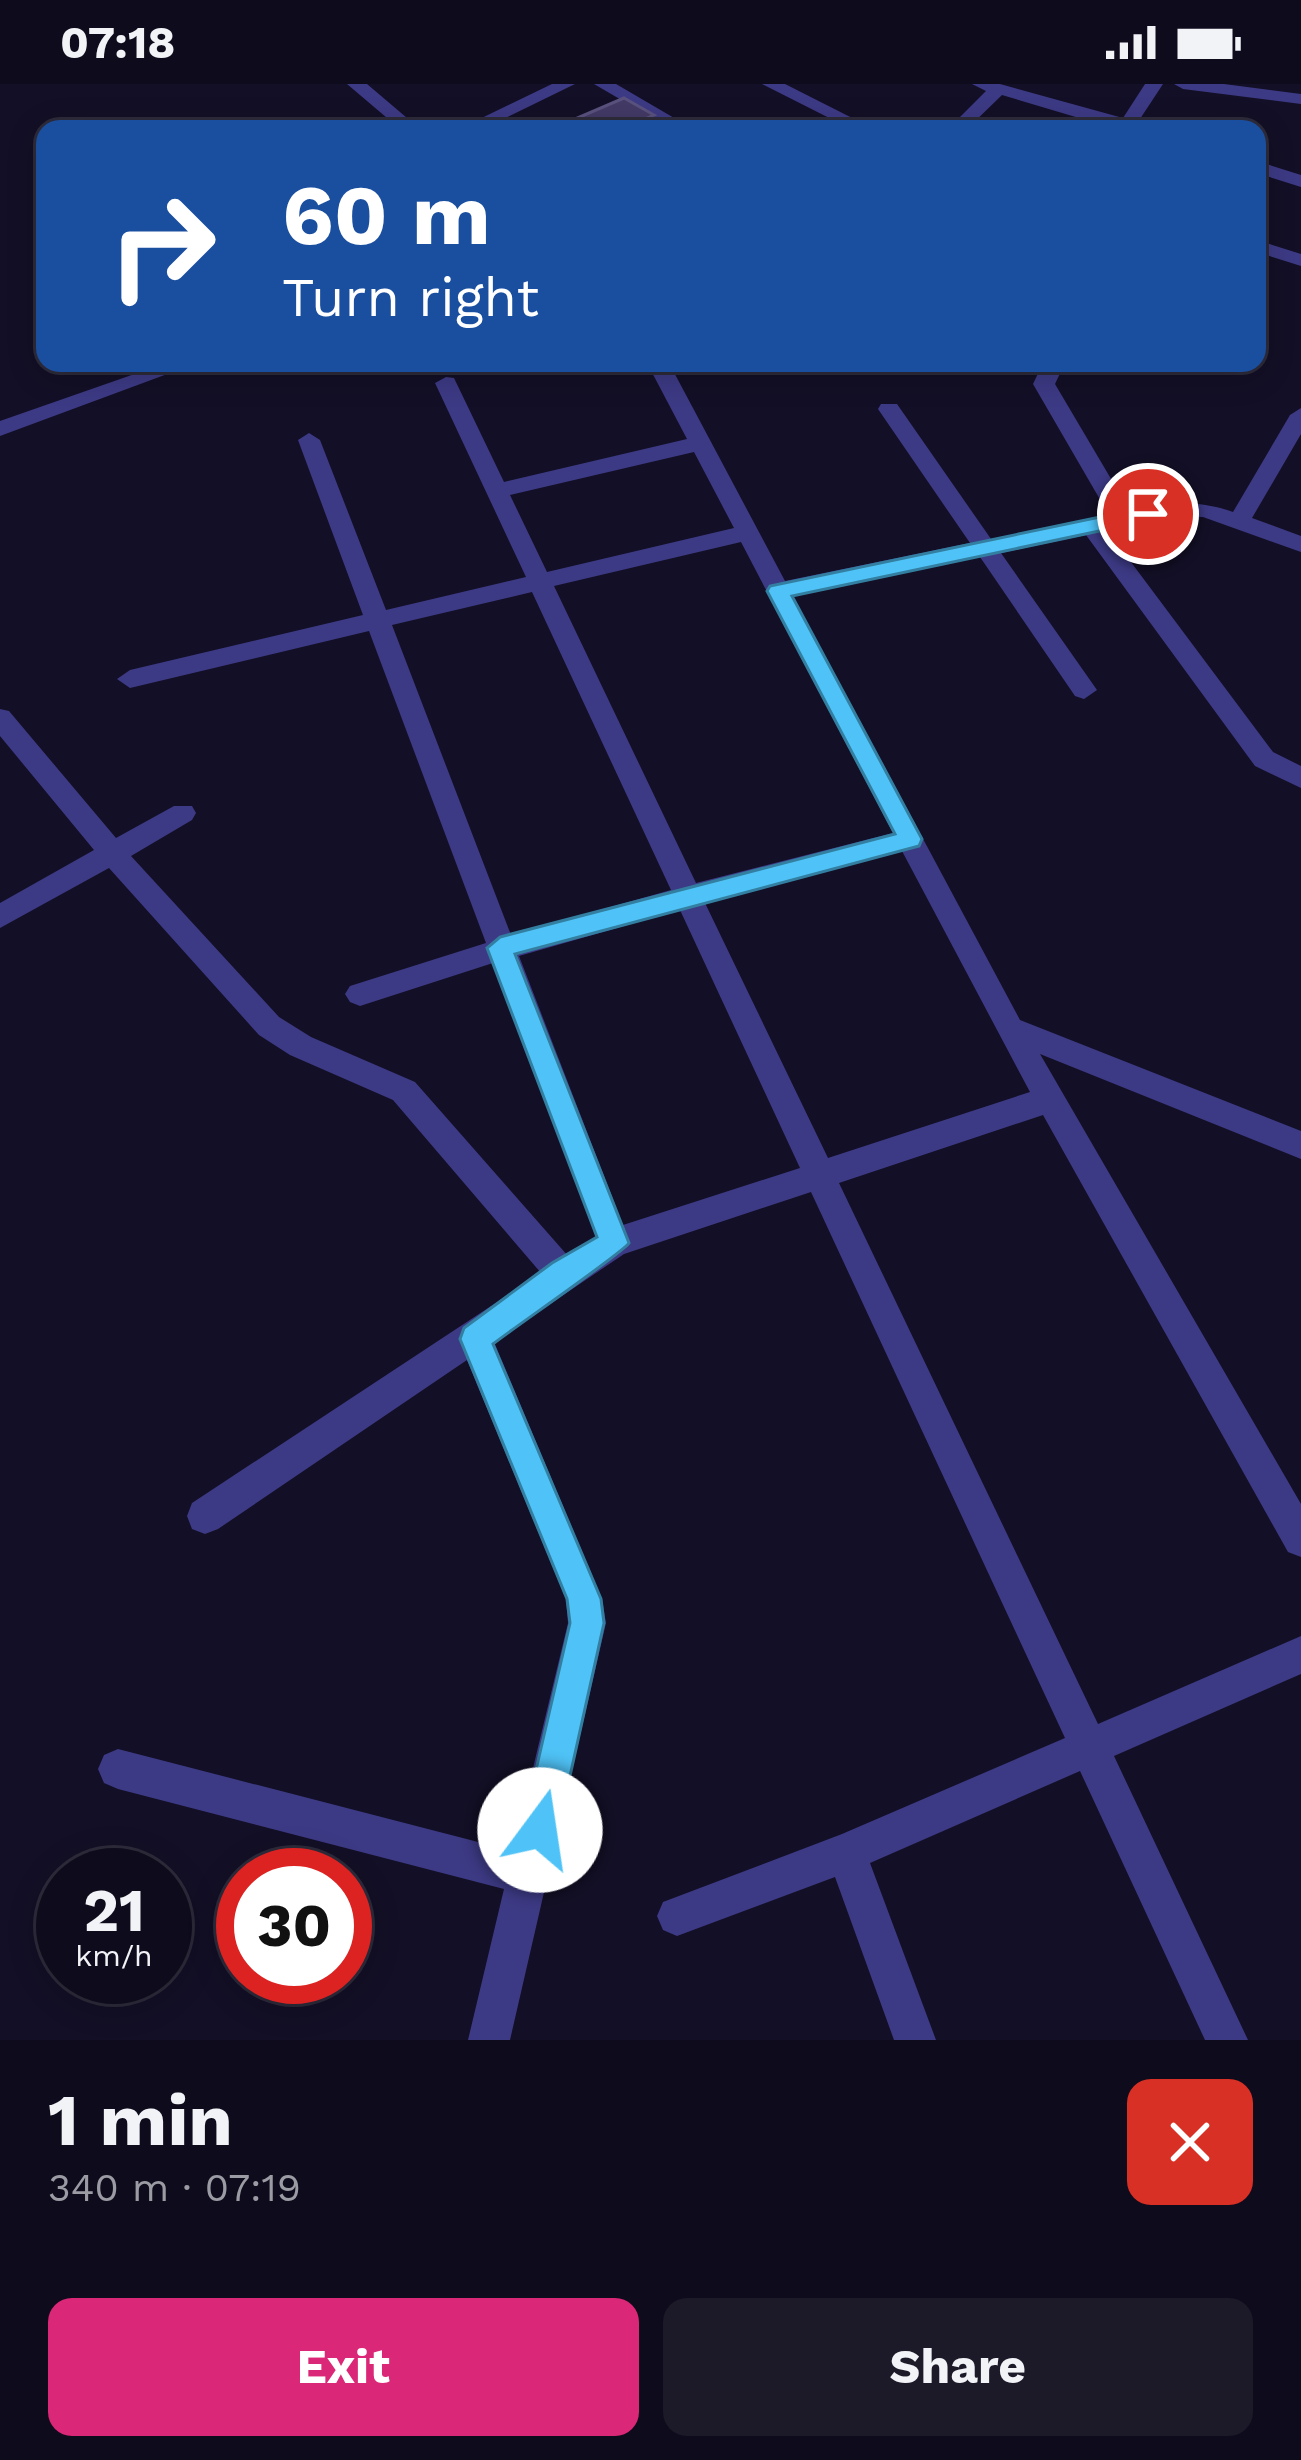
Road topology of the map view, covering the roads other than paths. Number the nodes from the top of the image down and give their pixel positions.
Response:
1 (356, 84) edge
2 (566, 84) edge
3 (603, 84) edge
4 (771, 84) edge
5 (1154, 84) edge
6 (1183, 84) edge
7 (990, 87) edge
8 (1301, 100) edge
9 (400, 120) edge
10 (488, 120) edge
11 (668, 120) edge
12 (846, 120) edge
13 (964, 120) edge
14 (1104, 120) edge
15 (1136, 120) edge
16 (1266, 170) edge
17 (1301, 181) edge
18 (1266, 249) edge
19 (1301, 260) edge
20 (161, 372) edge
21 (669, 372) edge
22 (1050, 372) edge
23 (446, 383) dead end
24 (889, 409) dead end
25 (1301, 415) edge
26 (0, 429) edge
27 (309, 440) dead end
28 (701, 443) junction
29 (496, 491) junction
30 (1124, 519) junction
31 (1238, 522) junction
32 (1090, 525) junction
33 (750, 532) junction
34 (1301, 544) edge
35 (984, 547) junction
36 (538, 584) junction
37 (778, 591) junction
38 (380, 621) junction
39 (130, 680) dead end
40 (1084, 690) dead end
41 (0, 718) edge
42 (1301, 778) edge
43 (183, 813) dead end
44 (910, 839) junction
45 (112, 854) junction
46 (685, 895) junction
47 (0, 917) edge
48 (500, 948) junction
49 (361, 994) dead end
50 (1010, 1029) junction
51 (1049, 1099) junction
52 (1301, 1144) edge
53 (815, 1174) junction
54 (614, 1243) junction
55 (562, 1273) junction
56 (475, 1339) junction
57 (205, 1516) dead end
58 (1301, 1539) edge
59 (1301, 1655) edge
60 (1087, 1746) junction
61 (118, 1769) dead end
62 (846, 1852) junction
63 (529, 1875) junction
64 (677, 1916) dead end
65 (489, 2040) edge
66 (915, 2040) edge
67 (1227, 2040) edge

1 - 9 street
2 - 10 street
3 - 11 street
4 - 12 street
5 - 15 street
6 - 8 street
7 - 13 street
7 - 14 street
16 - 17 street
18 - 19 street
20 - 26 street
21 - 28 street
22 - 30 street
23 - 29 street
24 - 35 street
25 - 31 street
27 - 38 street
28 - 29 street
28 - 33 street
29 - 36 street
30 - 31 street
30 - 32 street
31 - 34 street
32 - 35 street
32 - 42 street
33 - 36 street
33 - 37 street
35 - 37 street
35 - 40 street
36 - 38 street
36 - 46 street
37 - 44 street
38 - 39 street
38 - 48 street
41 - 45 street
43 - 45 street
44 - 46 street
44 - 50 street
45 - 47 street
45 - 55 street
46 - 48 street
46 - 53 street
48 - 49 street
48 - 54 street
50 - 51 street
50 - 52 street
51 - 53 street
51 - 58 street
53 - 54 street
53 - 60 street
54 - 55 street
55 - 56 street
56 - 57 street
56 - 63 street
59 - 60 street
60 - 62 street
60 - 67 street
61 - 63 street
62 - 64 street
62 - 66 street
63 - 65 street

